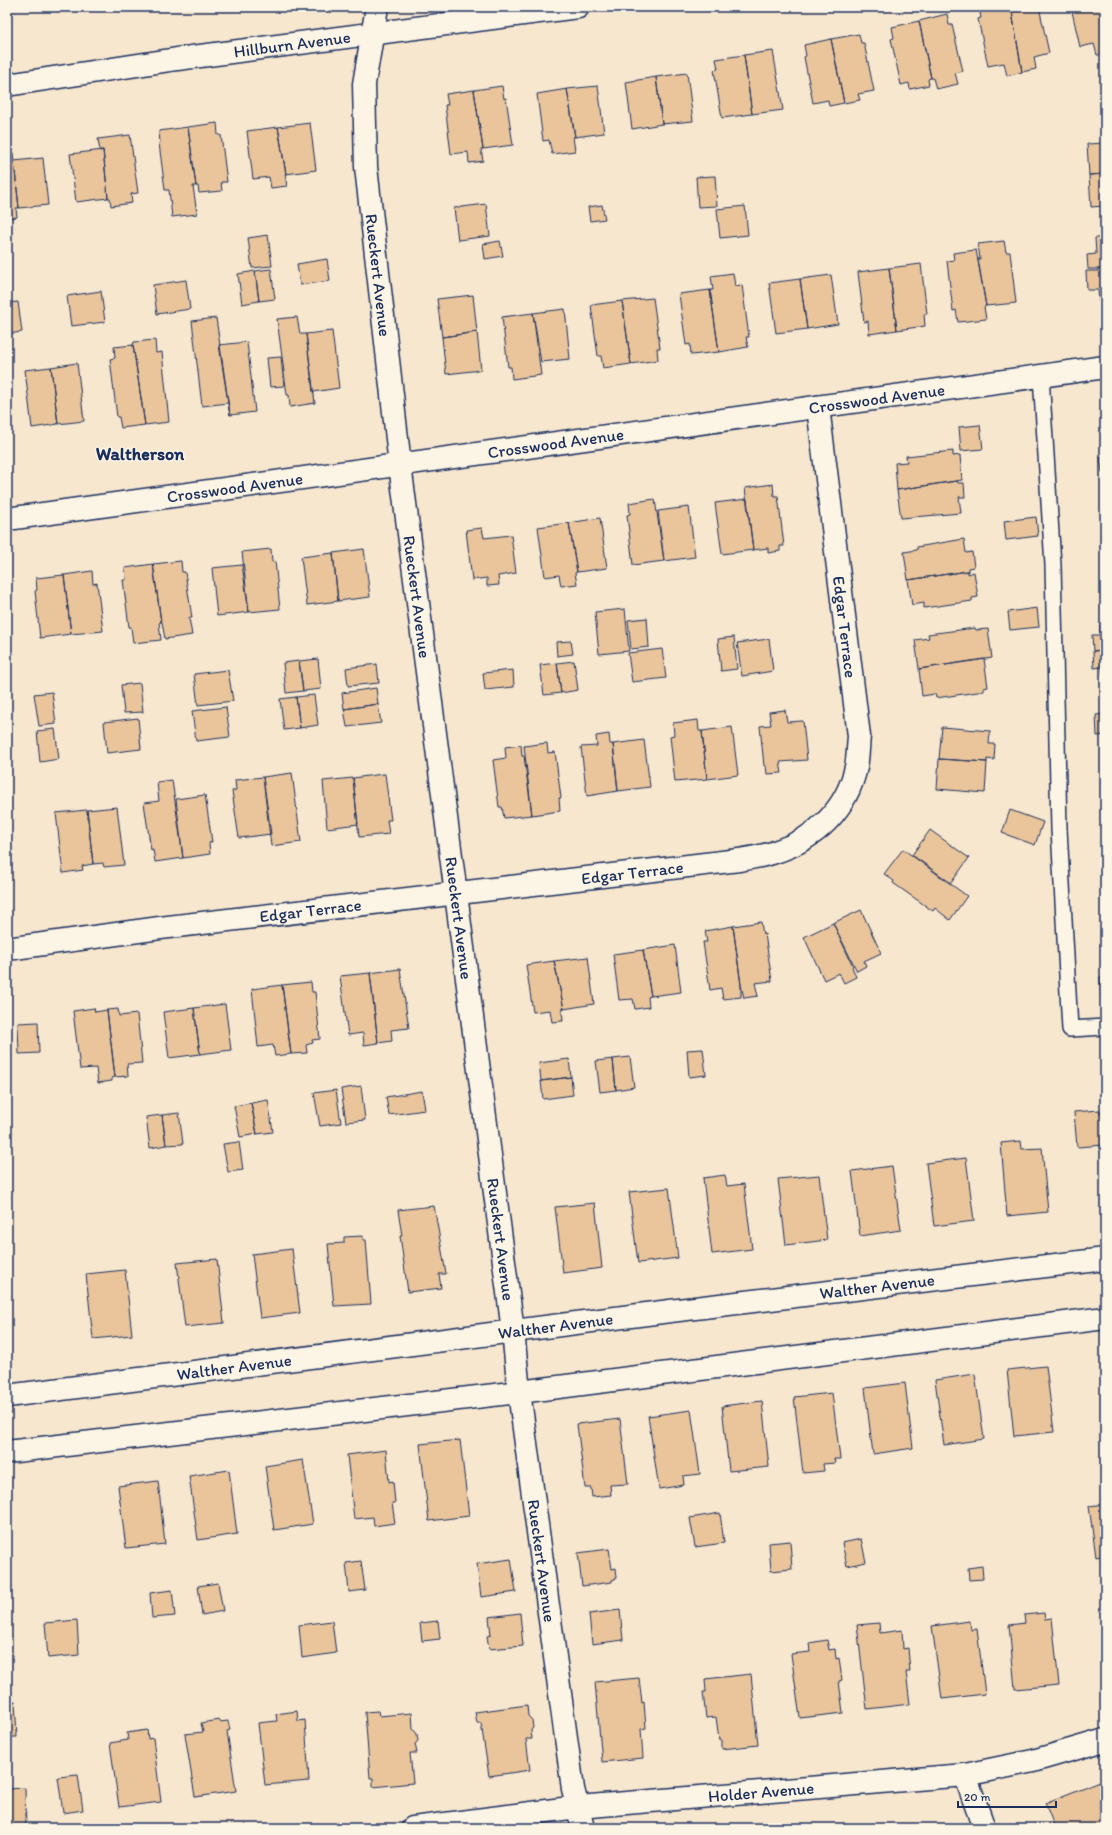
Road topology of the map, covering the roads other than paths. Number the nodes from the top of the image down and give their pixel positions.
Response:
1 (377, 7) edge
2 (578, 7) edge
3 (372, 34) junction
4 (7, 85) edge
5 (1105, 367) edge
6 (1041, 376) junction
7 (818, 407) junction
8 (400, 465) junction
9 (7, 519) edge
10 (456, 893) junction
11 (7, 949) edge
12 (1105, 1027) edge
13 (1105, 1259) edge
14 (1105, 1318) edge
15 (513, 1331) junction
16 (519, 1392) junction
17 (7, 1396) edge
18 (7, 1452) edge
19 (1105, 1740) edge
20 (965, 1775) junction
21 (578, 1807) junction
22 (413, 1828) edge
23 (583, 1828) edge
24 (984, 1828) edge

1 - 3 street, Rueckert Avenue
2 - 3 street, Hillburn Avenue
3 - 4 street, Hillburn Avenue
3 - 8 street, Rueckert Avenue
5 - 6 street, Crosswood Avenue
6 - 7 street, Crosswood Avenue
6 - 12 lane
7 - 8 street, Crosswood Avenue
7 - 10 street, Edgar Terrace
8 - 9 street, Crosswood Avenue
8 - 10 street, Rueckert Avenue
10 - 11 street, Edgar Terrace
10 - 15 street, Rueckert Avenue
13 - 15 street, Walther Avenue
14 - 16 street
15 - 16 street, Rueckert Avenue
15 - 17 street, Walther Avenue
16 - 18 street
16 - 21 street, Rueckert Avenue
19 - 20 street, Holder Avenue
20 - 21 street, Holder Avenue
20 - 24 street
21 - 22 street, Holder Avenue
21 - 23 street, Rueckert Avenue

